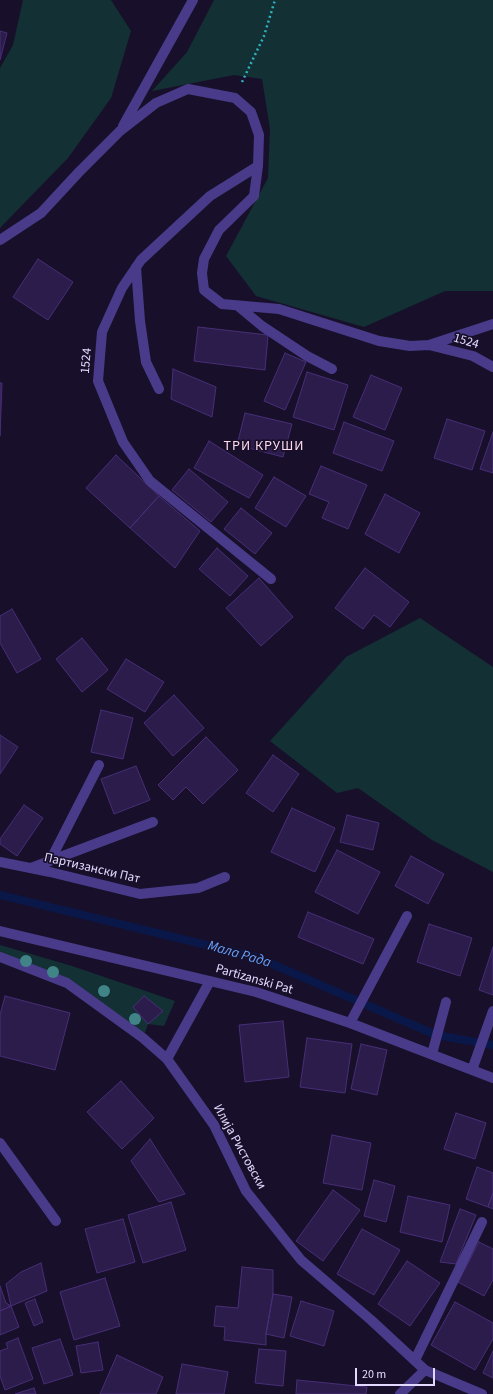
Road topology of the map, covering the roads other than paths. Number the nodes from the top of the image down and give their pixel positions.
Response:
1 (193, 0) edge
2 (120, 131) junction
3 (258, 166) junction
4 (0, 240) edge
5 (136, 267) junction
6 (238, 306) junction
7 (493, 324) edge
8 (429, 345) junction
9 (493, 367) edge
10 (332, 370) dead end
11 (159, 390) dead end
12 (271, 579) dead end
13 (99, 765) dead end
14 (153, 822) dead end
15 (50, 861) junction
16 (0, 862) edge
17 (31, 868) junction
18 (225, 877) dead end
19 (407, 916) dead end
20 (0, 931) edge
21 (0, 958) edge
22 (210, 980) junction
23 (446, 1002) dead end
24 (493, 1011) edge
25 (350, 1023) junction
26 (433, 1050) junction
27 (167, 1059) junction
28 (472, 1070) junction
29 (493, 1078) edge
30 (0, 1143) edge
31 (56, 1221) dead end
32 (482, 1222) dead end
33 (415, 1360) junction
34 (425, 1370) junction
35 (400, 1394) edge
36 (482, 1394) edge

1 - 2 street
2 - 3 street, 1524
2 - 4 street
3 - 5 street, 1524
3 - 6 street, 1524
5 - 11 street
5 - 12 street, 1524
6 - 8 street, 1524
6 - 10 street
7 - 8 street, 1524
8 - 9 street, 1524
13 - 15 street
14 - 15 street
15 - 17 street
16 - 17 street, Партизански Пат
17 - 18 street, Партизански Пат
19 - 25 street
20 - 22 street, Partizanski Pat
21 - 27 street, Илија Ристовски
22 - 25 street, Partizanski Pat
22 - 27 street
23 - 26 street
24 - 28 street
25 - 26 street, Partizanski Pat
26 - 28 street, Partizanski Pat
27 - 33 street, Илија Ристовски
28 - 29 street, Partizanski Pat
30 - 31 street
32 - 33 street
33 - 34 street, Илија Ристовски
34 - 35 street
34 - 36 street, Илија Ристовски

